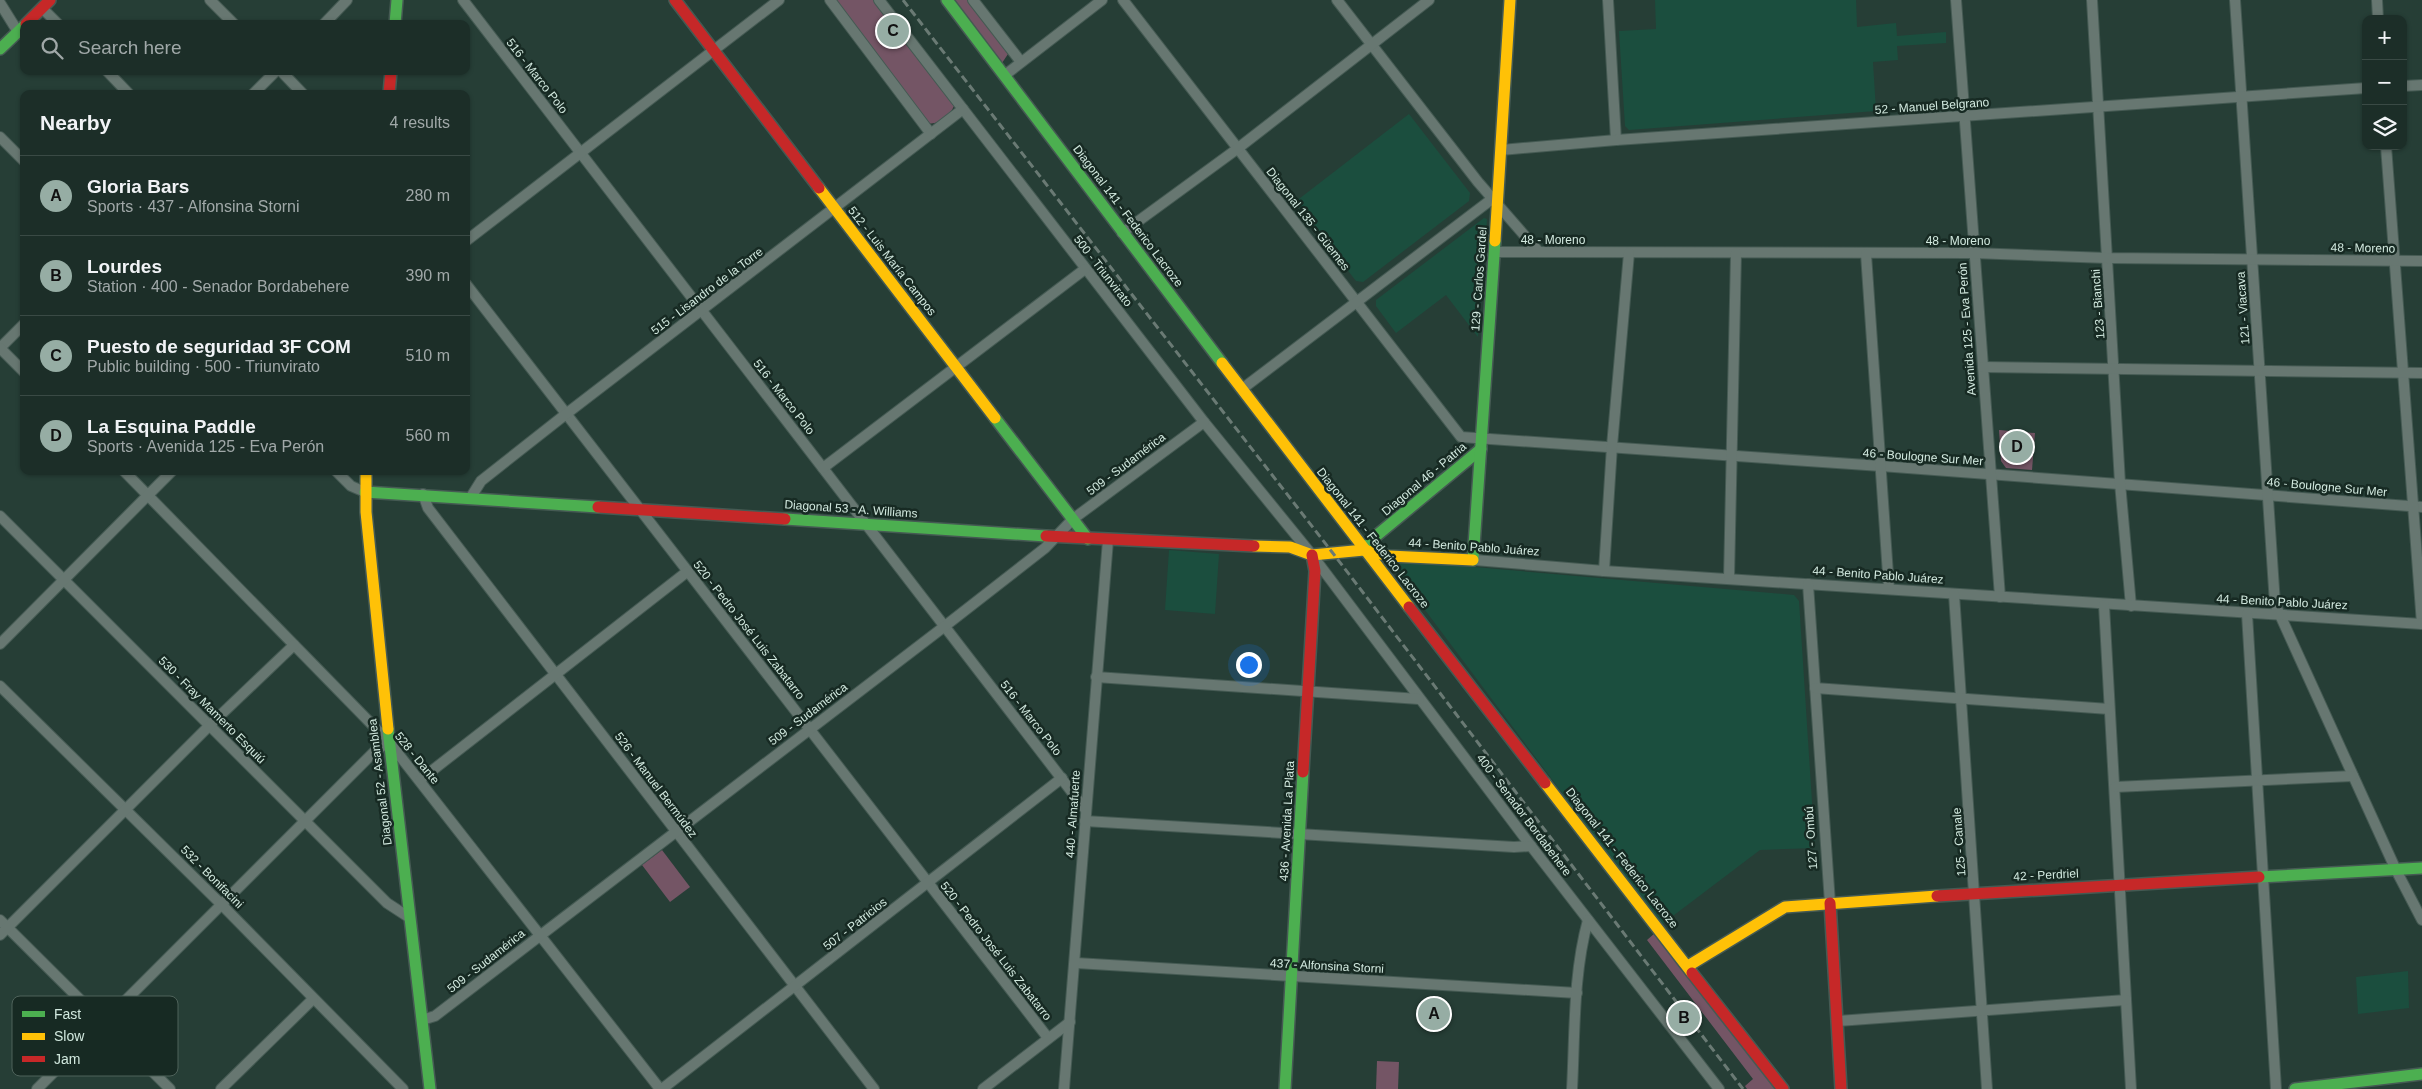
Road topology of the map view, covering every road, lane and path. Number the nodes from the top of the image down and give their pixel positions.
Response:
1 (210, 0) edge
2 (347, 0) edge
3 (397, 0) edge
4 (462, 0) edge
5 (675, 0) edge
6 (779, 0) edge
7 (830, 0) edge
8 (879, 0) edge
9 (947, 0) edge
10 (973, 0) edge
11 (1102, 0) edge
12 (1123, 0) edge
13 (1337, 0) edge
14 (1429, 0) edge
15 (1510, 0) edge
16 (1608, 0) edge
17 (1956, 0) edge
18 (2092, 0) edge
19 (2235, 0) edge
20 (2377, 0) edge
21 (0, 4) edge
22 (46, 4) edge
23 (2378, 15) edge
24 (29, 20) edge
25 (56, 20) edge
26 (230, 20) edge
27 (328, 20) edge
28 (395, 20) edge
29 (20, 25) edge
30 (20, 29) edge
31 (1372, 45) junction
32 (0, 49) edge
33 (713, 51) junction
34 (1021, 62) junction
35 (111, 75) edge
36 (272, 75) edge
37 (285, 75) edge
38 (391, 75) edge
39 (1005, 75) junction
40 (2422, 84) edge
41 (2407, 86) edge
42 (2362, 88) edge
43 (126, 90) edge
44 (257, 90) edge
45 (299, 90) edge
46 (389, 90) edge
47 (2242, 97) junction
48 (2099, 107) junction
49 (963, 109) junction
50 (1965, 117) junction
51 (931, 134) junction
52 (0, 137) edge
53 (1616, 140) junction
54 (1237, 149) junction
55 (1501, 150) junction
56 (2386, 150) edge
57 (581, 154) junction
58 (20, 157) edge
59 (1495, 202) junction
60 (834, 209) junction
61 (1122, 233) junction
62 (470, 239) edge
63 (1494, 252) junction
64 (1539, 252) junction
65 (1629, 253) junction
66 (1736, 253) junction
67 (1973, 253) junction
68 (1866, 254) junction
69 (2107, 258) junction
70 (2252, 260) junction
71 (2394, 261) junction
72 (2422, 261) edge
73 (1085, 269) junction
74 (470, 289) edge
75 (1357, 303) junction
76 (702, 311) junction
77 (20, 328) edge
78 (0, 348) edge
79 (956, 366) junction
80 (1983, 367) junction
81 (20, 368) edge
82 (2115, 368) junction
83 (2259, 371) junction
84 (2402, 373) junction
85 (2422, 373) edge
86 (1242, 389) junction
87 (566, 414) junction
88 (1204, 422) junction
89 (1481, 443) junction
90 (1612, 446) junction
91 (1732, 456) junction
92 (1882, 466) junction
93 (823, 468) junction
94 (1989, 474) junction
95 (128, 475) edge
96 (168, 475) edge
97 (340, 475) edge
98 (366, 475) edge
99 (2120, 483) junction
100 (366, 492) junction
101 (423, 494) junction
102 (148, 495) junction
103 (2267, 495) junction
104 (471, 497) junction
105 (2417, 507) edge
106 (638, 508) junction
107 (0, 516) edge
108 (1073, 519) junction
109 (864, 524) junction
110 (1056, 537) junction
111 (1088, 539) junction
112 (1108, 540) junction
113 (1364, 550) junction
114 (1332, 552) joint
115 (1312, 555) junction
116 (1475, 560) junction
117 (688, 571) junction
118 (1604, 571) junction
119 (1729, 579) junction
120 (64, 580) junction
121 (1808, 584) junction
122 (1889, 589) junction
123 (1954, 594) junction
124 (2000, 596) junction
125 (2104, 605) junction
126 (2131, 606) junction
127 (2247, 614) junction
128 (2278, 614) junction
129 (2422, 624) edge
130 (945, 626) junction
131 (0, 644) edge
132 (294, 645) junction
133 (555, 673) junction
134 (1096, 677) junction
135 (0, 686) edge
136 (1815, 688) junction
137 (1308, 691) junction
138 (1419, 699) junction
139 (1962, 699) junction
140 (2109, 708) junction
141 (209, 726) junction
142 (809, 729) junction
143 (389, 742) junction
144 (2353, 776) junction
145 (1062, 778) junction
146 (420, 780) junction
147 (2258, 781) junction
148 (2115, 788) junction
149 (1086, 809) junction
150 (126, 810) junction
151 (305, 820) junction
152 (1085, 821) junction
153 (674, 831) junction
154 (1300, 833) junction
155 (1531, 846) junction
156 (2422, 868) edge
157 (2396, 870) junction
158 (2263, 878) junction
159 (927, 883) junction
160 (2120, 885) junction
161 (1974, 893) junction
162 (1830, 902) junction
163 (221, 904) junction
164 (410, 918) junction
165 (1588, 920) junction
166 (2422, 920) edge
167 (2, 928) edge
168 (540, 935) junction
169 (1076, 963) junction
170 (1688, 966) junction
171 (1292, 976) junction
172 (795, 987) junction
173 (1577, 993) junction
174 (74, 996) edge
175 (130, 996) edge
176 (313, 999) junction
177 (2126, 1000) junction
178 (1982, 1011) junction
179 (422, 1020) junction
180 (1838, 1020) junction
181 (1070, 1022) junction
182 (1048, 1038) junction
183 (2422, 1074) edge
184 (50, 1076) edge
185 (157, 1076) edge
186 (37, 1089) edge
187 (170, 1089) edge
188 (221, 1089) edge
189 (403, 1089) edge
190 (430, 1089) edge
191 (661, 1089) edge
192 (874, 1089) edge
193 (983, 1089) edge
194 (1064, 1089) edge
195 (1285, 1089) edge
196 (1572, 1089) edge
197 (1719, 1089) edge
198 (1783, 1089) edge
199 (1841, 1089) edge
200 (1987, 1089) edge
201 (2131, 1089) edge
202 (2276, 1089) edge
203 (2295, 1089) edge

1 - 26 street
2 - 27 street
3 - 28 street
4 - 57 street, 516 - Marco Polo
5 - 33 street, 512 - Luis María Campos
6 - 33 street
7 - 51 street
8 - 49 street, 500 - Triunvirato
9 - 39 street, Diagonal 141 - Federico Lacroze
10 - 34 street
11 - 34 street
12 - 54 street, Diagonal 135 - Güemes
13 - 31 street
14 - 31 street
15 - 55 street, 129 - Carlos Gardel
16 - 53 street
17 - 50 street, Avenida 125 - Eva Perón
18 - 48 street, 123 - Bianchi
19 - 47 street, 121 - Viacava
20 - 23 street
21 - 29 street
22 - 24 street
22 - 25 street
30 - 32 street
31 - 54 street
31 - 59 street
33 - 57 street
33 - 60 street, 512 - Luis María Campos
34 - 39 street
35 - 43 street
36 - 44 street
37 - 45 street
38 - 46 street
39 - 61 street, Diagonal 141 - Federico Lacroze
40 - 41 street
42 - 47 street, 52 - Manuel Belgrano
47 - 48 street, 52 - Manuel Belgrano
47 - 70 street, 121 - Viacava
48 - 50 street, 52 - Manuel Belgrano
48 - 69 street, 123 - Bianchi
49 - 51 street, 515 - Lisandro de la Torre
49 - 73 street, 500 - Triunvirato
50 - 53 street, 52 - Manuel Belgrano
50 - 67 street, Avenida 125 - Eva Perón
51 - 60 street, 515 - Lisandro de la Torre
52 - 58 street
53 - 55 street, 52 - Manuel Belgrano
54 - 61 street
54 - 75 street, Diagonal 135 - Güemes
55 - 59 street, 129 - Carlos Gardel
56 - 71 street
57 - 62 street
57 - 76 street, 516 - Marco Polo
59 - 63 street, 129 - Carlos Gardel
59 - 64 street
59 - 75 street
60 - 76 street, 515 - Lisandro de la Torre
60 - 79 street, 512 - Luis María Campos
61 - 86 street, Diagonal 141 - Federico Lacroze
63 - 64 street, 48 - Moreno
63 - 89 street, 129 - Carlos Gardel
64 - 65 street, 48 - Moreno
65 - 66 street, 48 - Moreno
65 - 90 street
66 - 68 street, 48 - Moreno
66 - 91 street
67 - 68 street, 48 - Moreno
67 - 69 street, 48 - Moreno
67 - 80 street, Avenida 125 - Eva Perón
68 - 92 street
69 - 70 street, 48 - Moreno
69 - 82 street, 123 - Bianchi
70 - 71 street, 48 - Moreno
70 - 83 street, 121 - Viacava
71 - 72 street, 48 - Moreno
71 - 84 street
73 - 79 street
73 - 88 street, 500 - Triunvirato
74 - 87 street, 520 - Pedro José Luis Zabatarro
75 - 86 street
75 - 89 street, Diagonal 135 - Güemes
76 - 87 street, 515 - Lisandro de la Torre
76 - 93 street, 516 - Marco Polo
77 - 78 street
78 - 81 street
79 - 93 street
79 - 108 street, 512 - Luis María Campos
80 - 82 street
80 - 94 street, Avenida 125 - Eva Perón
82 - 83 street
82 - 99 street, 123 - Bianchi
83 - 84 street
83 - 103 street, 121 - Viacava
84 - 85 street
84 - 105 street
86 - 113 street, Diagonal 141 - Federico Lacroze
87 - 104 street, 515 - Lisandro de la Torre
87 - 106 street, 520 - Pedro José Luis Zabatarro
88 - 108 street, 509 - Sudamérica
88 - 115 street, 500 - Triunvirato
89 - 90 street, 46 - Boulogne Sur Mer
89 - 113 street, Diagonal 46 - Patria
89 - 116 street, 129 - Carlos Gardel
90 - 91 street, 46 - Boulogne Sur Mer
90 - 118 street
91 - 92 street, 46 - Boulogne Sur Mer
91 - 119 street
92 - 94 street, 46 - Boulogne Sur Mer
92 - 122 street
93 - 109 street, 516 - Marco Polo
94 - 99 street, 46 - Boulogne Sur Mer
94 - 124 street, Avenida 125 - Eva Perón
95 - 102 street, 528 - Dante
96 - 102 street
97 - 100 street
98 - 100 street, Diagonal 52 - Asamblea
99 - 103 street, 46 - Boulogne Sur Mer
99 - 126 street, 123 - Bianchi
100 - 101 street, Diagonal 53 - A. Williams
100 - 143 street, Diagonal 52 - Asamblea
101 - 104 street, Diagonal 53 - A. Williams
101 - 133 street, 526 - Manuel Bermúdez
102 - 120 street
102 - 132 street, 528 - Dante
103 - 105 street, 46 - Boulogne Sur Mer
103 - 128 street, 121 - Viacava
104 - 106 street, Diagonal 53 - A. Williams
105 - 129 street
106 - 109 street, Diagonal 53 - A. Williams
106 - 117 street, 520 - Pedro José Luis Zabatarro
107 - 120 street, 530 - Fray Mamerto Esquiú
108 - 110 street, 509 - Sudamérica
108 - 111 street, 512 - Luis María Campos
109 - 110 street, Diagonal 53 - A. Williams
109 - 130 street, 516 - Marco Polo
110 - 111 street, Diagonal 53 - A. Williams
110 - 130 street, 509 - Sudamérica
111 - 112 street, Diagonal 53 - A. Williams
112 - 115 street, Diagonal 53 - A. Williams
112 - 134 street, 440 - Almafuerte
113 - 114 street, 44 - Benito Pablo Juárez
113 - 116 street, 44 - Benito Pablo Juárez
113 - 170 street, Diagonal 141 - Federico Lacroze
114 - 115 street, Diagonal 53 - A. Williams
115 - 137 street, 436 - Avenida La Plata
115 - 138 street, 400 - Senador Bordabehere
116 - 118 street, 44 - Benito Pablo Juárez
117 - 133 street
117 - 142 street, 520 - Pedro José Luis Zabatarro
118 - 119 street, 44 - Benito Pablo Juárez
119 - 121 street, 44 - Benito Pablo Juárez
120 - 131 street
120 - 141 street, 530 - Fray Mamerto Esquiú
121 - 122 street, 44 - Benito Pablo Juárez
121 - 136 street, 127 - Ombú
122 - 123 street, 44 - Benito Pablo Juárez
123 - 124 street, 44 - Benito Pablo Juárez
123 - 139 street, 125 - Canale
124 - 125 street, 44 - Benito Pablo Juárez
125 - 126 street, 44 - Benito Pablo Juárez
125 - 140 street
126 - 127 street, 44 - Benito Pablo Juárez
127 - 128 street, 44 - Benito Pablo Juárez
127 - 147 street
128 - 129 street, 44 - Benito Pablo Juárez
128 - 144 street, 121 - Viacava
130 - 142 street, 509 - Sudamérica
130 - 145 street, 516 - Marco Polo
132 - 141 street
132 - 143 street, 528 - Dante
133 - 146 street
133 - 153 street, 526 - Manuel Bermúdez
134 - 137 street
134 - 149 street, 440 - Almafuerte
135 - 150 street, 532 - Bonifacini
136 - 139 street
136 - 162 street, 127 - Ombú
137 - 138 street
137 - 154 street, 436 - Avenida La Plata
138 - 155 street, 400 - Senador Bordabehere
139 - 140 street
139 - 161 street, 125 - Canale
140 - 148 street
141 - 150 street
141 - 151 street, 530 - Fray Mamerto Esquiú
142 - 153 street, 509 - Sudamérica
142 - 159 street, 520 - Pedro José Luis Zabatarro
143 - 146 street, 528 - Dante
143 - 151 street
143 - 164 street, Diagonal 52 - Asamblea
144 - 147 street
144 - 157 street, 121 - Viacava
145 - 149 street, 516 - Marco Polo
145 - 159 street, 507 - Patricios
146 - 168 street, 528 - Dante
147 - 148 street
147 - 158 street
148 - 160 street
149 - 152 street, 440 - Almafuerte
150 - 163 street, 532 - Bonifacini
150 - 167 street
151 - 163 street
151 - 164 street, 530 - Fray Mamerto Esquiú
152 - 154 street
152 - 169 street, 440 - Almafuerte
153 - 168 street, 509 - Sudamérica
153 - 172 street, 526 - Manuel Bermúdez
154 - 155 street
154 - 171 street, 436 - Avenida La Plata
155 - 165 street, 400 - Senador Bordabehere
156 - 157 street, 42 - Perdriel
157 - 158 street, 42 - Perdriel
157 - 166 street, 121 - Viacava
158 - 160 street, 42 - Perdriel
158 - 202 street
159 - 172 street, 507 - Patricios
159 - 182 street, 520 - Pedro José Luis Zabatarro
160 - 161 street, 42 - Perdriel
160 - 177 street
161 - 162 street, 42 - Perdriel
161 - 178 street, 125 - Canale
162 - 170 street, 42 - Perdriel
162 - 180 street, 127 - Ombú
163 - 175 street
163 - 176 street, 532 - Bonifacini
164 - 179 street, Diagonal 52 - Asamblea
165 - 173 street
165 - 197 street, 400 - Senador Bordabehere
167 - 174 street
168 - 179 street, 509 - Sudamérica
168 - 191 street, 528 - Dante
169 - 171 street, 437 - Alfonsina Storni
169 - 181 street, 440 - Almafuerte
170 - 198 street, Diagonal 141 - Federico Lacroze
171 - 173 street, 437 - Alfonsina Storni
171 - 195 street, 436 - Avenida La Plata
172 - 191 street, 507 - Patricios
172 - 192 street, 526 - Manuel Bermúdez
173 - 196 street
176 - 188 street
176 - 189 street, 532 - Bonifacini
177 - 178 street
177 - 201 street
178 - 180 street
178 - 200 street, 125 - Canale
179 - 190 street, Diagonal 52 - Asamblea
180 - 199 street, 127 - Ombú
181 - 182 street
181 - 194 street, 440 - Almafuerte
182 - 193 street
183 - 203 street
184 - 186 street
185 - 187 street

